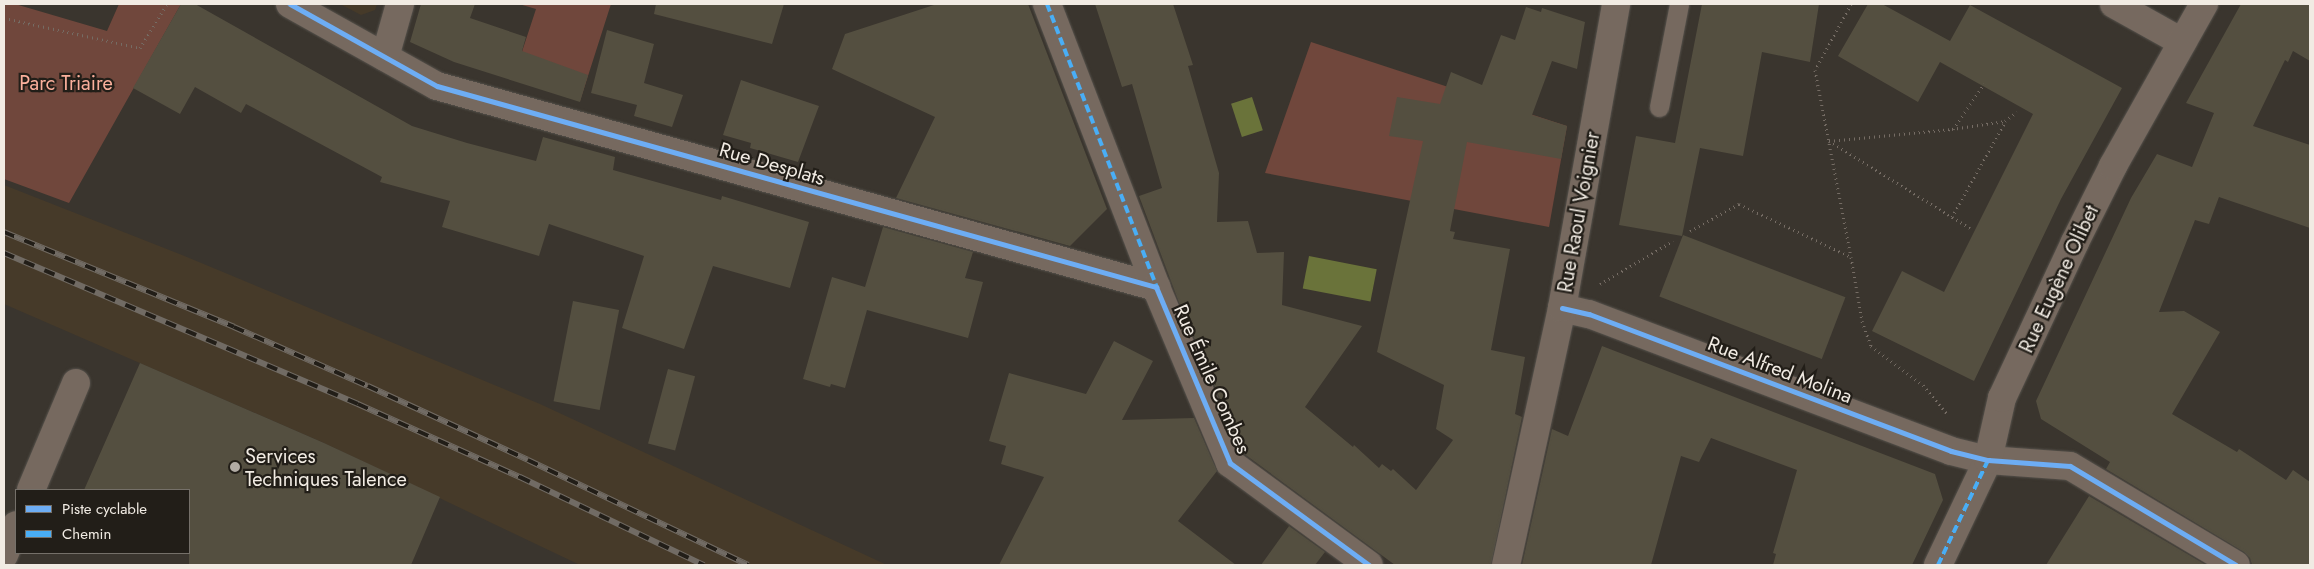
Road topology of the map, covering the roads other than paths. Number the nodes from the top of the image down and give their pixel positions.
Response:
1 (290, 4) edge
2 (400, 4) edge
3 (1047, 4) edge
4 (1616, 4) edge
5 (1679, 4) edge
6 (2114, 4) edge
7 (2204, 4) edge
8 (2182, 42) junction
9 (385, 57) junction
10 (1659, 107) dead end
11 (1156, 287) junction
12 (1562, 308) junction
13 (76, 383) dead end
14 (1988, 460) junction
15 (31, 489) edge
16 (15, 528) edge
17 (4, 555) edge
18 (1370, 565) edge
19 (1506, 565) edge
20 (1938, 565) edge
21 (2236, 565) edge

1 - 9 street, Rue Desplats
2 - 9 street
3 - 11 street, Rue Émile Combes
4 - 12 street, Rue Raoul Voignier
5 - 10 lane
6 - 8 street
7 - 8 street, Rue Eugène Olibet
8 - 14 street, Rue Eugène Olibet
9 - 11 street, Rue Desplats
11 - 18 street, Rue Émile Combes
12 - 14 street, Rue Alfred Molina
12 - 19 street, Rue Raoul Voignier
13 - 15 street
14 - 20 street, Rue Eugène Olibet
14 - 21 street, Rue Alfred Molina
16 - 17 street

